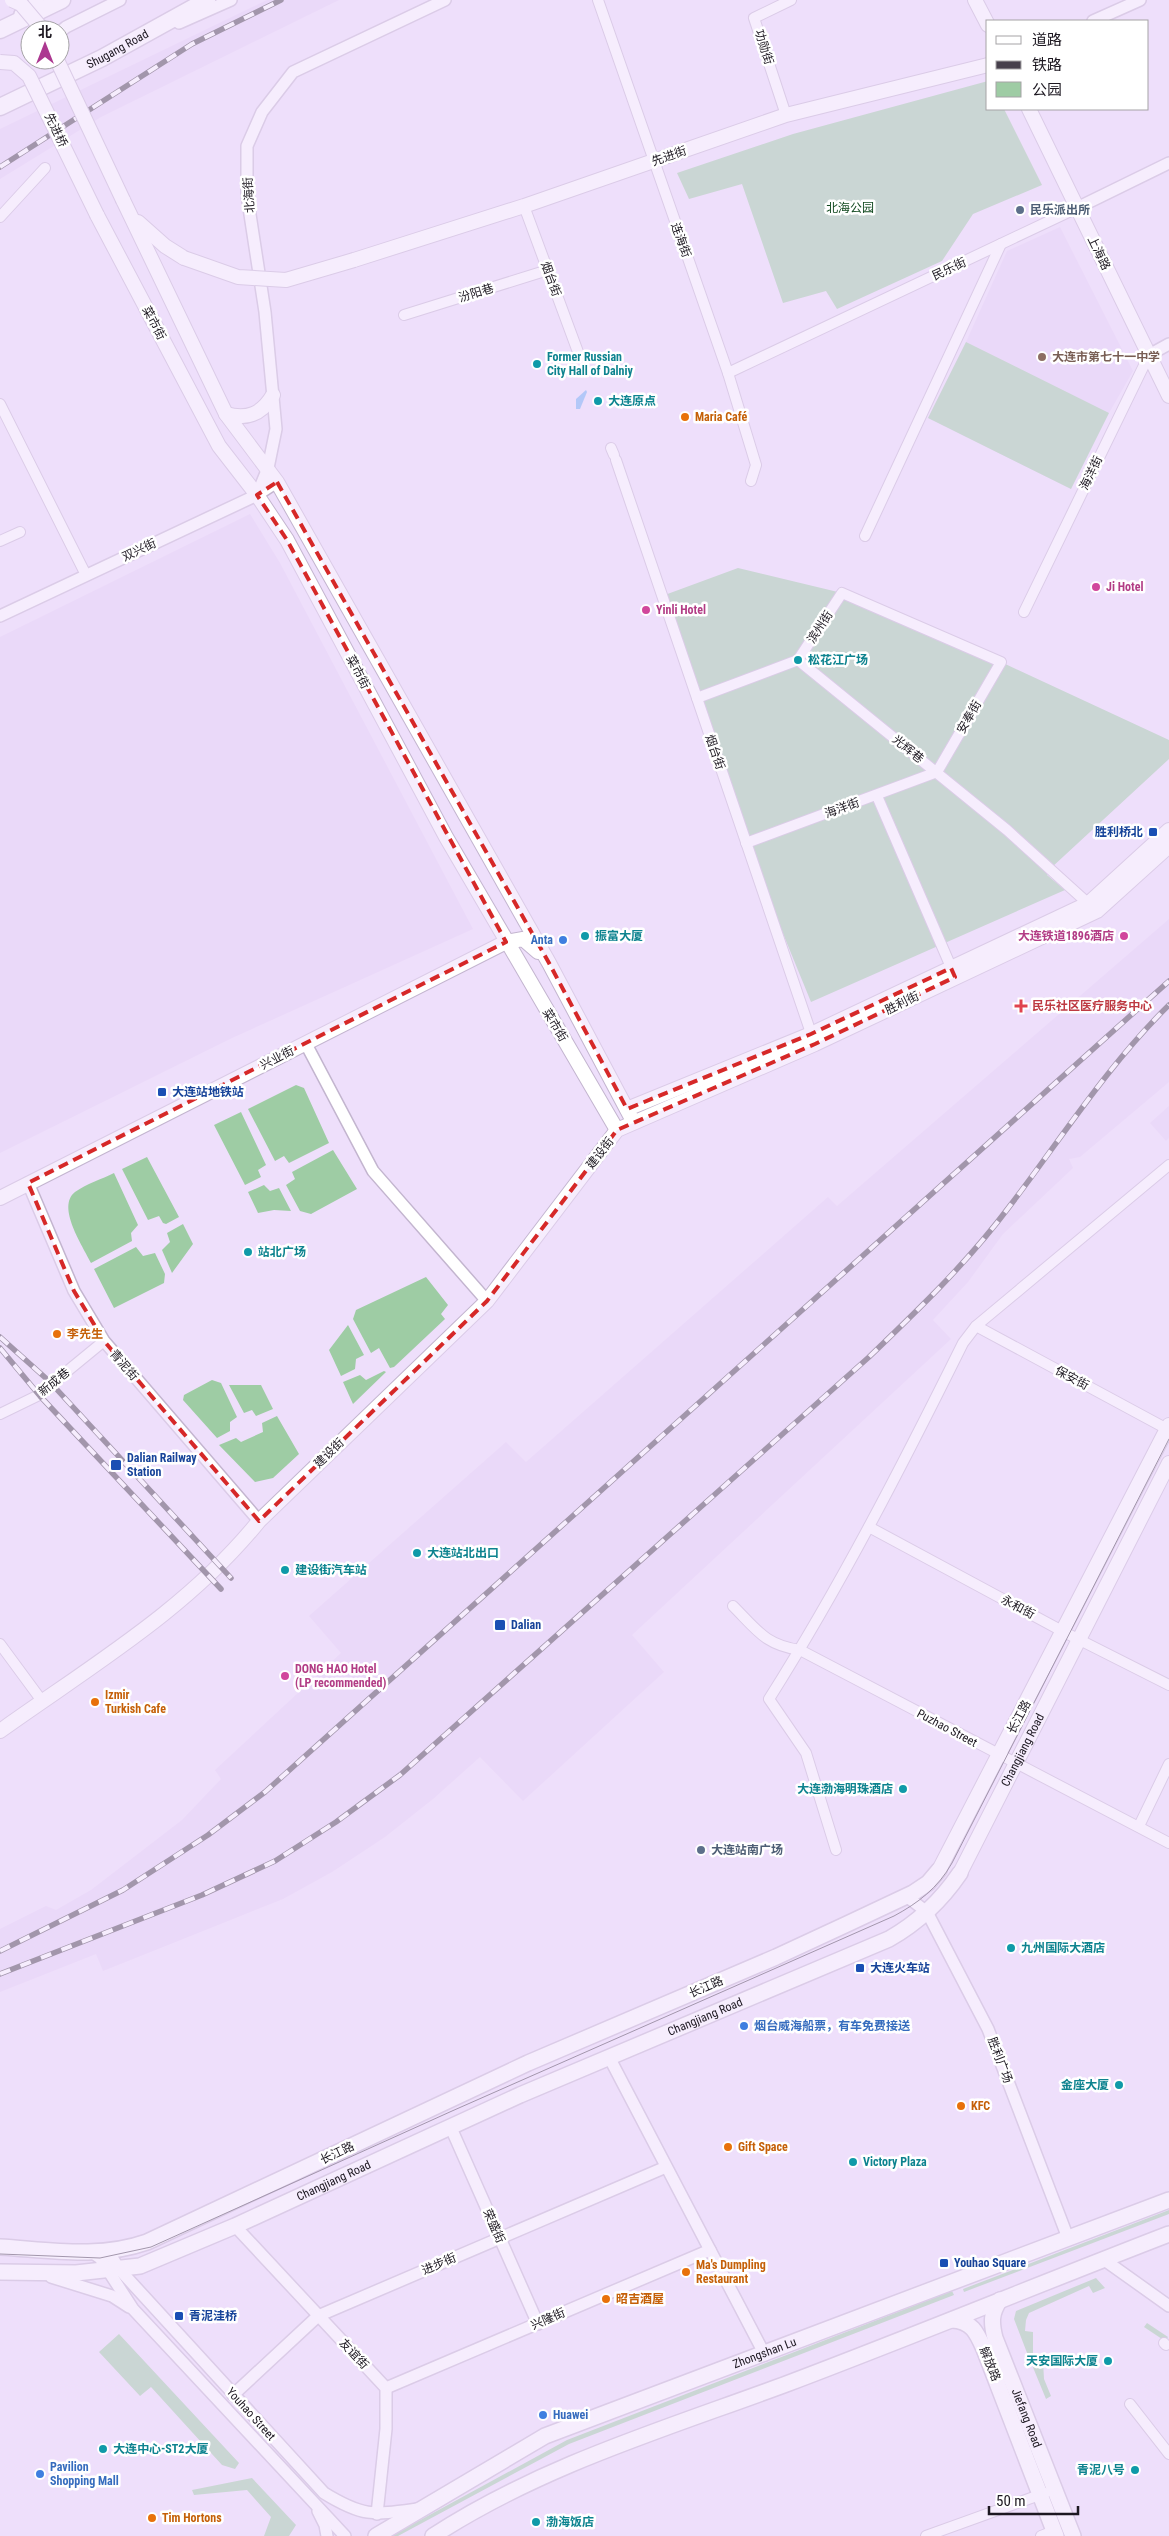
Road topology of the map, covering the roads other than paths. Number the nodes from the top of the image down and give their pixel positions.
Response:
1 (12, 0) edge
2 (38, 0) edge
3 (62, 0) edge
4 (120, 0) edge
5 (207, 0) edge
6 (231, 0) edge
7 (445, 0) edge
8 (598, 0) edge
9 (791, 0) edge
10 (975, 0) edge
11 (1140, 0) edge
12 (35, 20) edge
13 (1095, 20) edge
14 (986, 21) edge
15 (70, 25) edge
16 (0, 30) edge
17 (102, 58) junction
18 (0, 62) edge
19 (986, 65) edge
20 (62, 70) edge
21 (0, 107) edge
22 (1029, 110) edge
23 (786, 115) junction
24 (654, 162) junction
25 (1169, 163) edge
26 (45, 168) dead end
27 (126, 206) junction
28 (524, 206) junction
29 (1077, 208) junction
30 (98, 215) joint
31 (0, 217) edge
32 (1001, 244) junction
33 (548, 270) junction
34 (404, 315) dead end
35 (1169, 344) edge
36 (578, 352) dead end
37 (1149, 355) junction
38 (728, 373) junction
39 (273, 395) junction
40 (1169, 396) edge
41 (0, 404) edge
42 (226, 414) junction
43 (614, 454) dead end
44 (268, 468) junction
45 (751, 481) dead end
46 (277, 482) junction
47 (258, 495) junction
48 (20, 532) dead end
49 (865, 536) dead end
50 (0, 542) edge
51 (86, 575) junction
52 (1024, 612) dead end
53 (0, 616) edge
54 (798, 660) junction
55 (1001, 662) joint
56 (697, 698) junction
57 (937, 772) junction
58 (877, 796) junction
59 (1169, 830) edge
60 (746, 843) junction
61 (1169, 846) edge
62 (1093, 907) junction
63 (506, 942) junction
64 (549, 963) junction
65 (953, 972) junction
66 (813, 1039) junction
67 (306, 1044) junction
68 (630, 1115) junction
69 (617, 1130) junction
70 (1169, 1165) edge
71 (28, 1183) junction
72 (0, 1198) edge
73 (487, 1301) junction
74 (976, 1326) junction
75 (104, 1341) junction
76 (0, 1414) edge
77 (1168, 1428) edge
78 (1169, 1463) edge
79 (259, 1521) junction
80 (869, 1527) junction
81 (733, 1606) dead end
82 (1064, 1632) junction
83 (1079, 1640) junction
84 (0, 1644) edge
85 (800, 1650) junction
86 (1169, 1685) edge
87 (42, 1701) junction
88 (0, 1731) edge
89 (999, 1755) junction
90 (1014, 1764) junction
91 (1169, 1764) edge
92 (1139, 1826) junction
93 (1169, 1844) edge
94 (836, 1850) dead end
95 (939, 1870) joint
96 (960, 1873) joint
97 (906, 1896) junction
98 (927, 1912) junction
99 (609, 2057) junction
100 (451, 2128) junction
101 (666, 2167) junction
102 (1169, 2200) edge
103 (236, 2226) junction
104 (1169, 2234) edge
105 (500, 2238) junction
106 (1068, 2238) junction
107 (0, 2247) edge
108 (710, 2250) junction
109 (110, 2252) junction
110 (93, 2254) junction
111 (1103, 2259) junction
112 (113, 2270) junction
113 (0, 2272) edge
114 (37, 2273) junction
115 (1000, 2300) junction
116 (1169, 2306) edge
117 (133, 2309) junction
118 (318, 2316) junction
119 (952, 2320) junction
120 (538, 2324) junction
121 (764, 2355) junction
122 (386, 2388) junction
123 (233, 2394) junction
124 (1130, 2404) dead end
125 (1169, 2454) edge
126 (1056, 2490) junction
127 (1041, 2495) junction
128 (310, 2496) junction
129 (426, 2508) junction
130 (378, 2514) junction
131 (1050, 2534) edge
132 (327, 2536) edge
133 (345, 2536) edge
134 (376, 2536) edge
135 (433, 2536) edge
136 (926, 2536) edge
137 (1073, 2536) edge

1 - 12 main road, bridge
2 - 16 street
3 - 16 highway
4 - 15 street
5 - 17 highway, Shugang Road
6 - 17 street
7 - 39 street, 北海街
8 - 24 street, 连海街
9 - 23 street, 功勋街
10 - 14 main road
11 - 13 street
17 - 21 highway, Shugang Road
18 - 30 main road, 先进桥, bridge
19 - 23 main road, 先进街
20 - 27 main road, bridge
22 - 29 main road, 上海路
23 - 24 main road, 先进街
24 - 28 main road, 先进街
24 - 38 street, 连海街
25 - 29 street, 民乐街
26 - 31 street
27 - 28 main road, 先进街, bridge
27 - 42 main road, 菜市街
28 - 33 street, 烟台街
29 - 32 street, 民乐街
29 - 37 main road, 上海路
30 - 47 main road, 菜市街
32 - 38 street, 民乐街
32 - 49 street
33 - 34 street, 汾阳巷
33 - 36 street, 烟台街
35 - 37 street
37 - 40 main road, 上海路
37 - 52 street, 海洋街
38 - 45 street, 连海街
39 - 42 main road
39 - 44 street, 北海街
41 - 51 street
42 - 44 main road, 菜市街
43 - 56 street, 烟台街
44 - 46 main road, 菜市街
44 - 47 street, 北海街
46 - 47 street, 双兴街
46 - 64 main road, 菜市街
47 - 51 street, 双兴街
47 - 63 main road, 菜市街
48 - 50 street
51 - 53 street, 双兴街
54 - 55 street, 滨州街
54 - 56 street
54 - 57 street, 光辉巷
55 - 57 street, 安奉街
56 - 60 street, 烟台街
57 - 58 street, 海洋街
57 - 62 street, 光辉巷
58 - 60 street, 海洋街
58 - 65 street
59 - 62 main road, 胜利街
60 - 66 street, 烟台街
61 - 62 main road, 胜利街
62 - 65 main road, 胜利街
63 - 64 main road
63 - 67 main road, 兴业街
63 - 69 main road, 菜市街
64 - 68 main road, 菜市街
65 - 66 main road, 胜利街
66 - 68 main road, 胜利街
67 - 71 main road, 兴业街
67 - 73 street
68 - 69 main road, 胜利街
69 - 73 main road, 建设街
70 - 74 street
71 - 72 main road, 兴业街
71 - 75 street, 青泥街
73 - 79 main road, 建设街
74 - 77 street, 保安街
74 - 80 street
75 - 76 street, 新成巷
75 - 79 street, 青泥街
77 - 82 main road, 长江路
78 - 83 main road, Changjiang Road
79 - 87 main road, 建设街
80 - 82 street, 永和街
80 - 85 street
81 - 85 street, Puzhao Street
82 - 83 street, 永和街
82 - 89 main road, 长江路
83 - 86 street, 永和街
83 - 90 main road, Changjiang Road
84 - 87 street
85 - 89 street, Puzhao Street
85 - 94 street
87 - 88 main road, 建设街
89 - 90 street, Puzhao Street
89 - 95 main road, 长江路
90 - 92 street, Puzhao Street
90 - 96 main road, Changjiang Road
91 - 92 street
92 - 93 street, Puzhao Street
95 - 97 main road, 长江路
96 - 98 main road, Changjiang Road
97 - 98 street, 胜利广场
97 - 109 main road, 长江路
98 - 99 main road, Changjiang Road
98 - 106 street, 胜利广场
99 - 100 main road, Changjiang Road
99 - 101 street
100 - 103 main road, Changjiang Road
100 - 105 street, 荣盛街
101 - 105 street, 进步街
101 - 108 street
102 - 106 main road, Zhongshan Lu
103 - 112 main road, Changjiang Road
103 - 118 street, 友谊街
104 - 111 main road
105 - 118 street, 进步街
105 - 120 street, 荣盛街
106 - 121 main road, Zhongshan Lu
107 - 110 main road, 长江路
108 - 120 street, 兴隆街
108 - 121 street
109 - 110 main road, 长江路
109 - 112 street, Youhao Street
110 - 112 street, Youhao Street
111 - 115 main road
111 - 116 street
112 - 114 main road, Changjiang Road
112 - 117 street, Youhao Street
112 - 123 street, Youhao Street
113 - 114 main road, Changjiang Road
114 - 117 street
115 - 119 main road
115 - 126 main road, Jiefang Road
117 - 128 street, Youhao Street
118 - 122 street, 友谊街
118 - 123 street, 进步街
119 - 127 main road, 解放路
119 - 135 main road
120 - 122 street, 兴隆街
121 - 129 main road, Zhongshan Lu
122 - 130 street
123 - 130 street, Youhao Street
124 - 125 street
126 - 127 street
126 - 137 main road, Jiefang Road
127 - 131 main road, 解放路
127 - 136 street
128 - 132 street
128 - 133 street, Youhao Street
129 - 130 street, Youhao Street
129 - 134 main road, Zhongshan Lu

